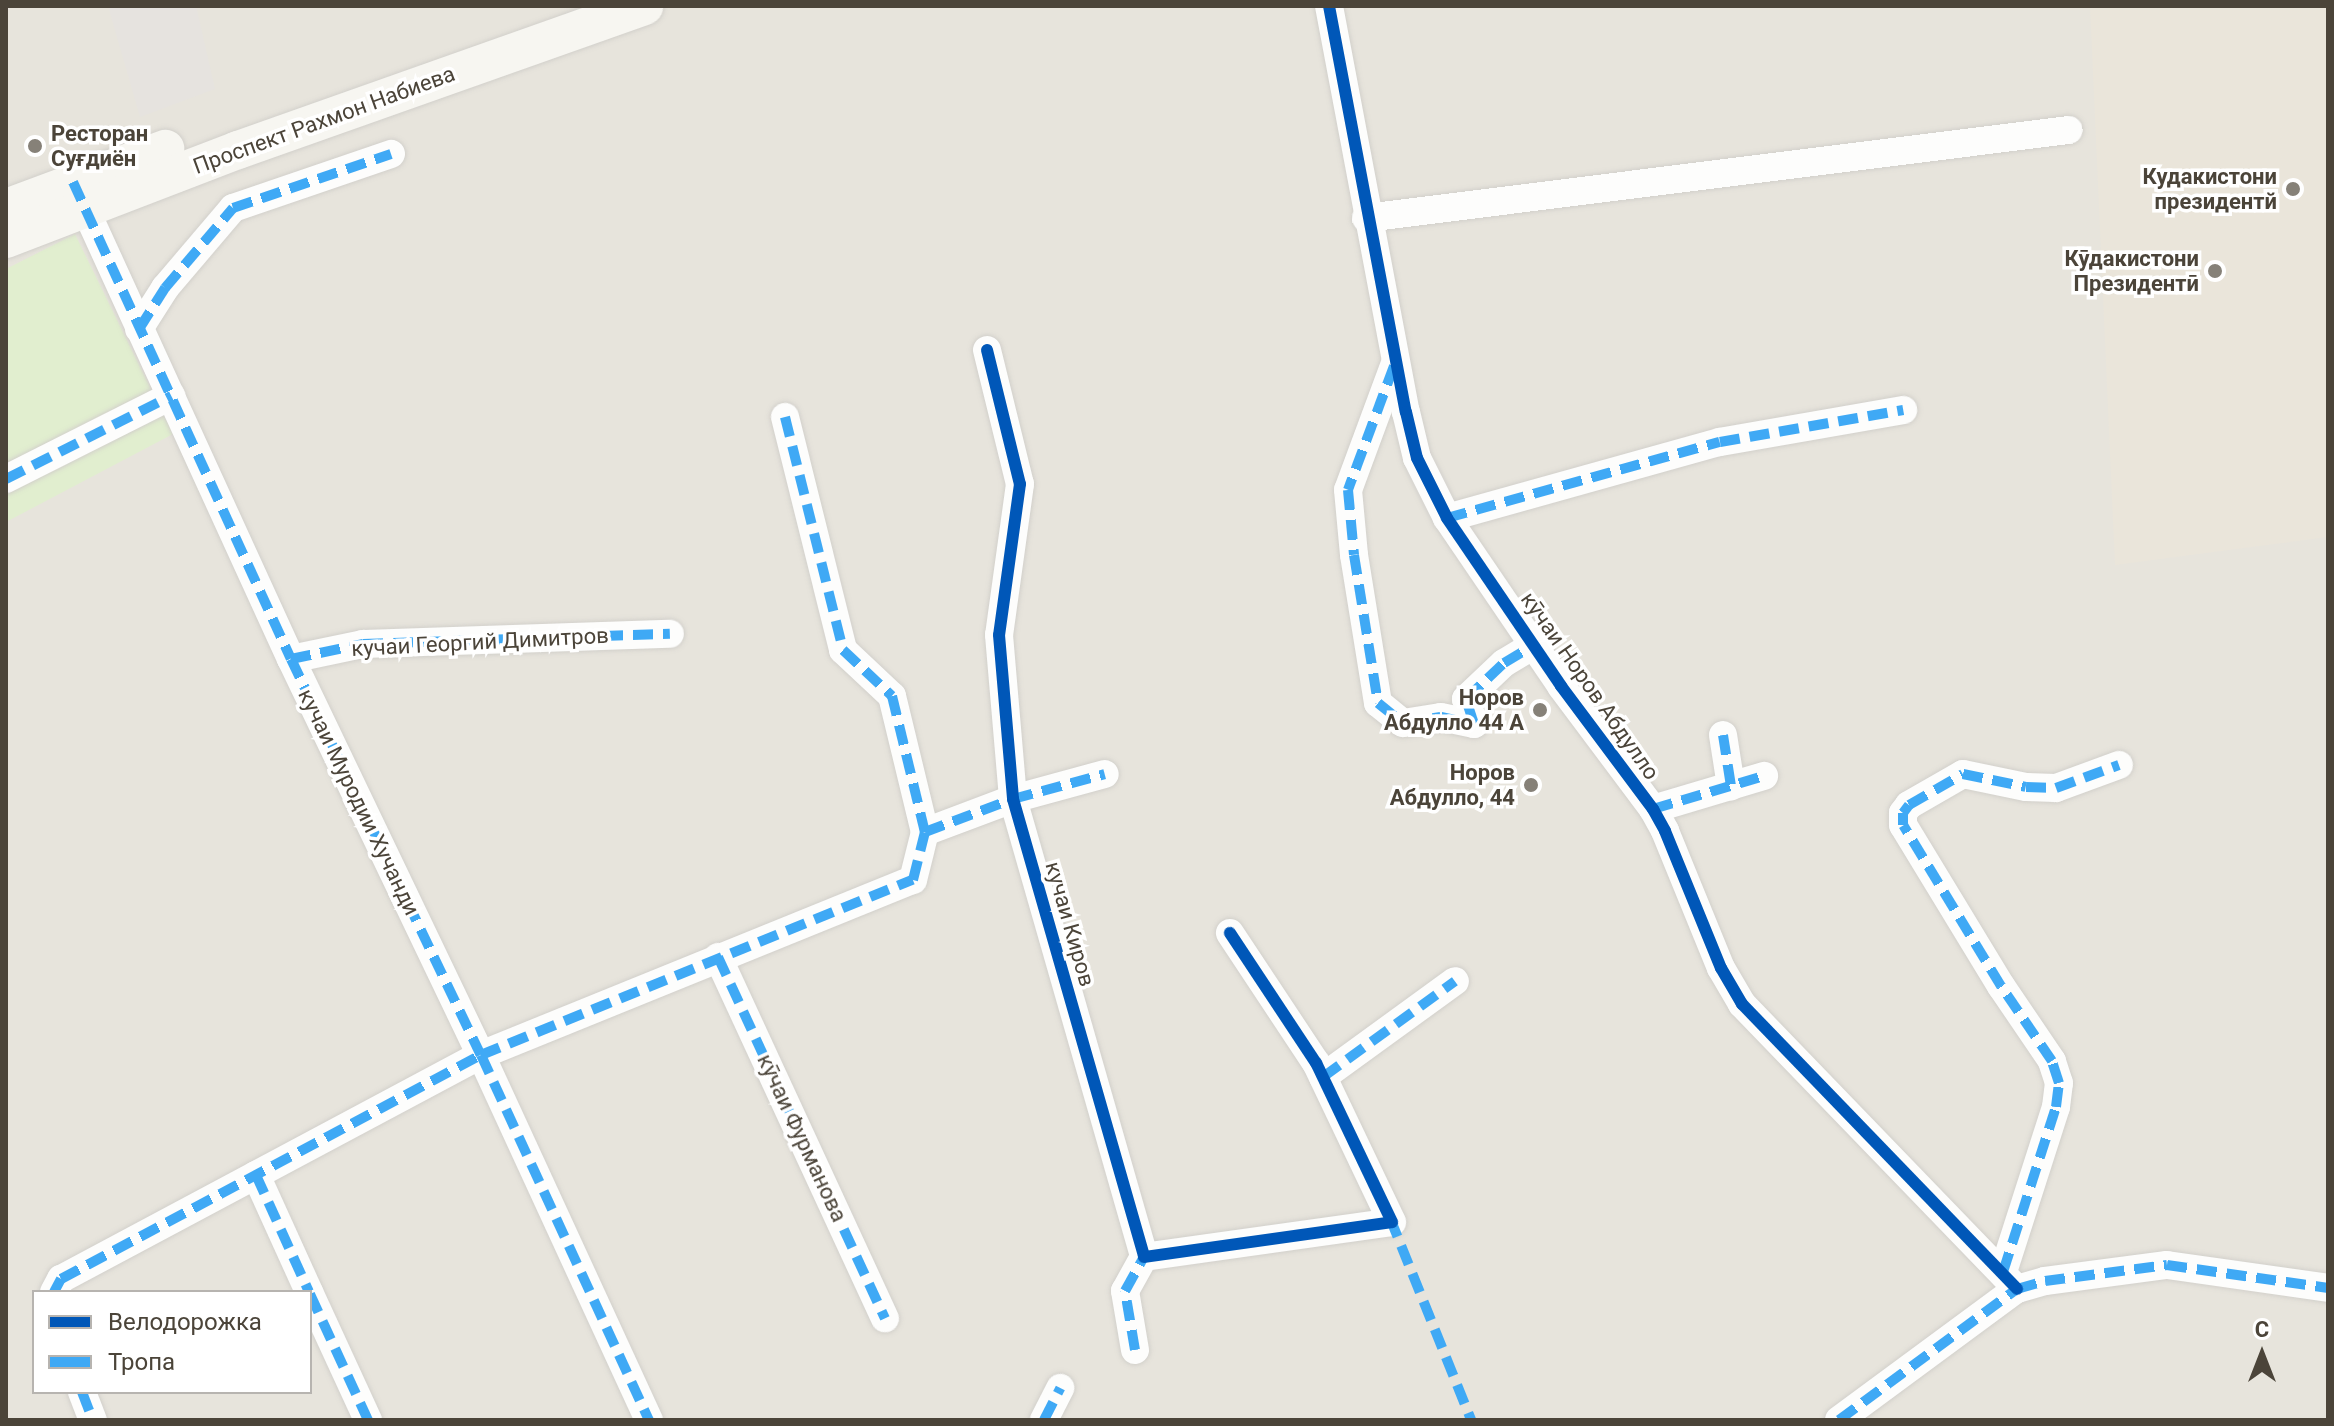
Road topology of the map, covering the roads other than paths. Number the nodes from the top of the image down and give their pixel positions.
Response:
1 (584, 6) edge
2 (644, 6) edge
3 (1329, 6) edge
4 (2069, 130) dead end
5 (391, 154) dead end
6 (79, 194) junction
7 (6, 208) edge
8 (1366, 218) junction
9 (6, 239) edge
10 (139, 329) junction
11 (987, 350) dead end
12 (1395, 363) junction
13 (171, 396) junction
14 (1903, 410) dead end
15 (785, 417) dead end
16 (6, 479) edge
17 (1447, 518) junction
18 (670, 634) dead end
19 (1534, 645) junction
20 (291, 659) junction
21 (1723, 735) dead end
22 (2119, 765) dead end
23 (1105, 774) dead end
24 (1764, 776) dead end
25 (1731, 786) junction
26 (1013, 799) junction
27 (1653, 809) junction
28 (925, 832) junction
29 (1230, 933) dead end
30 (718, 957) junction
31 (1455, 981) dead end
32 (481, 1055) junction
33 (1323, 1077) junction
34 (256, 1175) junction
35 (1144, 1257) junction
36 (2010, 1280) junction
37 (2328, 1288) edge
38 (55, 1290) edge
39 (309, 1290) edge
40 (312, 1297) edge
41 (885, 1318) dead end
42 (1135, 1350) dead end
43 (1060, 1388) dead end
44 (83, 1394) edge
45 (93, 1420) edge
46 (368, 1420) edge
47 (649, 1420) edge
48 (1044, 1420) edge
49 (1839, 1420) edge

1 - 6 main road, Проспект Рахмон Набиева
2 - 6 main road, Проспект Рахмон Набиева
3 - 8 street, кӯчаи Норов Абдулло
4 - 8 street
5 - 10 street
6 - 7 main road, Проспект Рахмон Набиева
6 - 9 main road, Проспект Рахмон Набиева
6 - 10 street, кучаи Муродии Хучанди
8 - 12 street, кӯчаи Норов Абдулло
10 - 13 street, кучаи Муродии Хучанди
11 - 26 street, кучаи Киров
12 - 17 street, кӯчаи Норов Абдулло
12 - 19 street, кӯчаи Норов Абдулло
13 - 16 street
13 - 20 street, кучаи Муродии Хучанди
14 - 17 street
15 - 28 street
17 - 19 street, кӯчаи Норов Абдулло
18 - 20 street, кучаи Георгий Димитров
19 - 27 street, кӯчаи Норов Абдулло
20 - 32 street, кучаи Муродии Хучанди
21 - 25 street
22 - 36 street
23 - 26 street
24 - 25 street, кӯчаи Норов Абдулло
25 - 27 street, кӯчаи Норов Абдулло
26 - 28 street
26 - 35 street, кучаи Киров
27 - 36 street, кӯчаи Норов Абдулло
28 - 30 street
29 - 33 street
30 - 32 street
30 - 41 street, кӯчаи Фурманова
31 - 33 street
32 - 34 street
32 - 47 street, кучаи Муродии Хучанди
33 - 35 street
34 - 38 street
34 - 39 street
35 - 42 street
36 - 37 street
36 - 49 street
40 - 46 street
43 - 48 street
44 - 45 street

